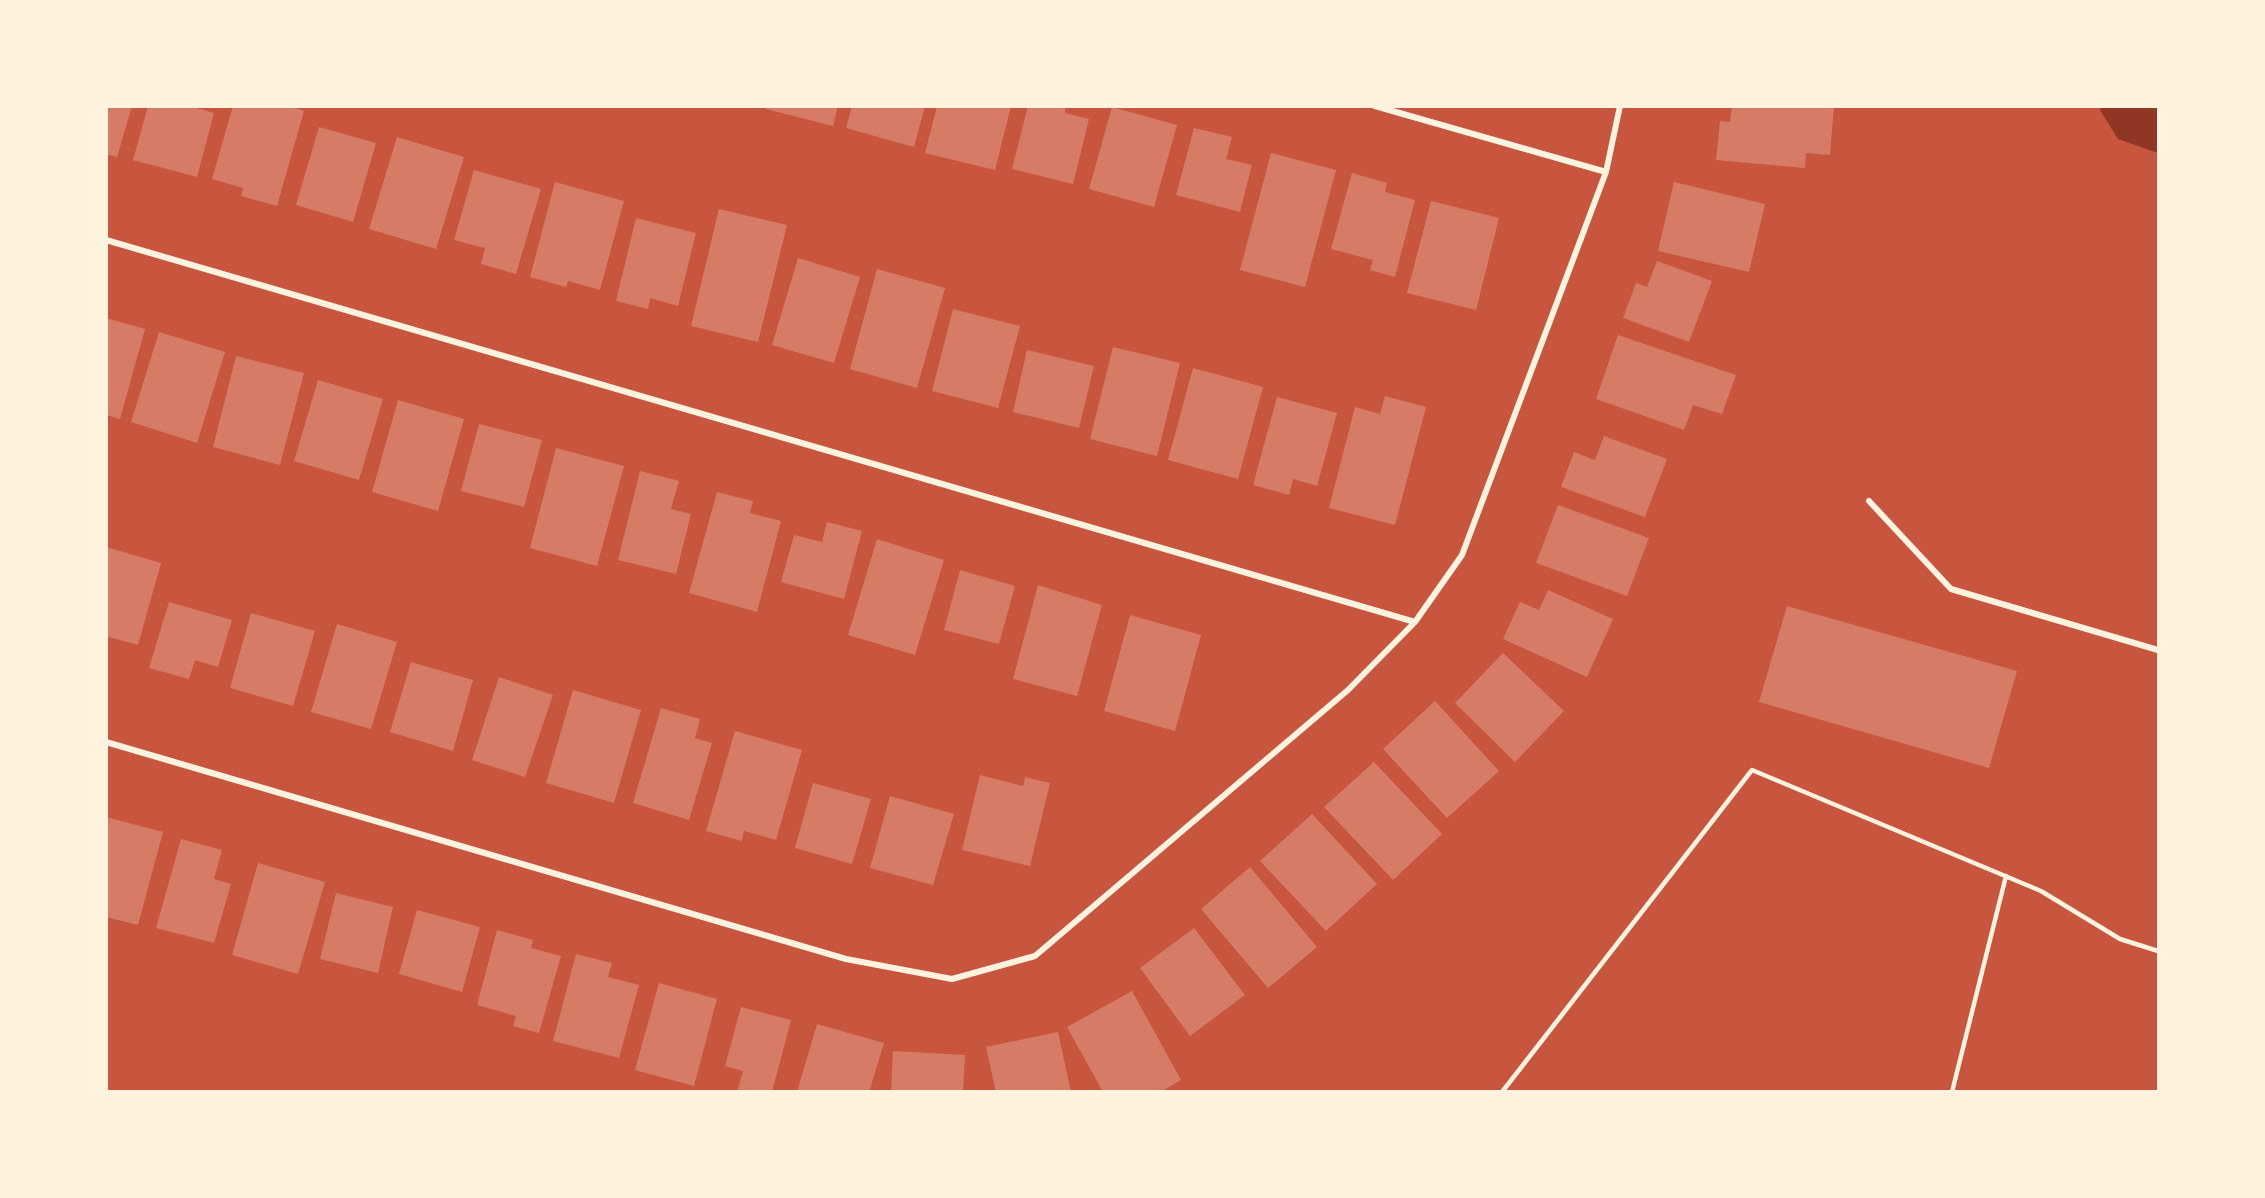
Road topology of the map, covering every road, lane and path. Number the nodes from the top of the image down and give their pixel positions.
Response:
1 (1375, 106) edge
2 (1620, 106) edge
3 (1606, 172) junction
4 (106, 240) edge
5 (1869, 501) dead end
6 (1415, 622) junction
7 (2158, 650) edge
8 (106, 742) edge
9 (2006, 876) junction
10 (2158, 951) edge
11 (1502, 1092) edge
12 (1952, 1092) edge

1 - 3 street
2 - 3 street
3 - 6 street
4 - 6 street
5 - 7 street
6 - 8 street
9 - 10 lane
9 - 11 lane
9 - 12 lane

